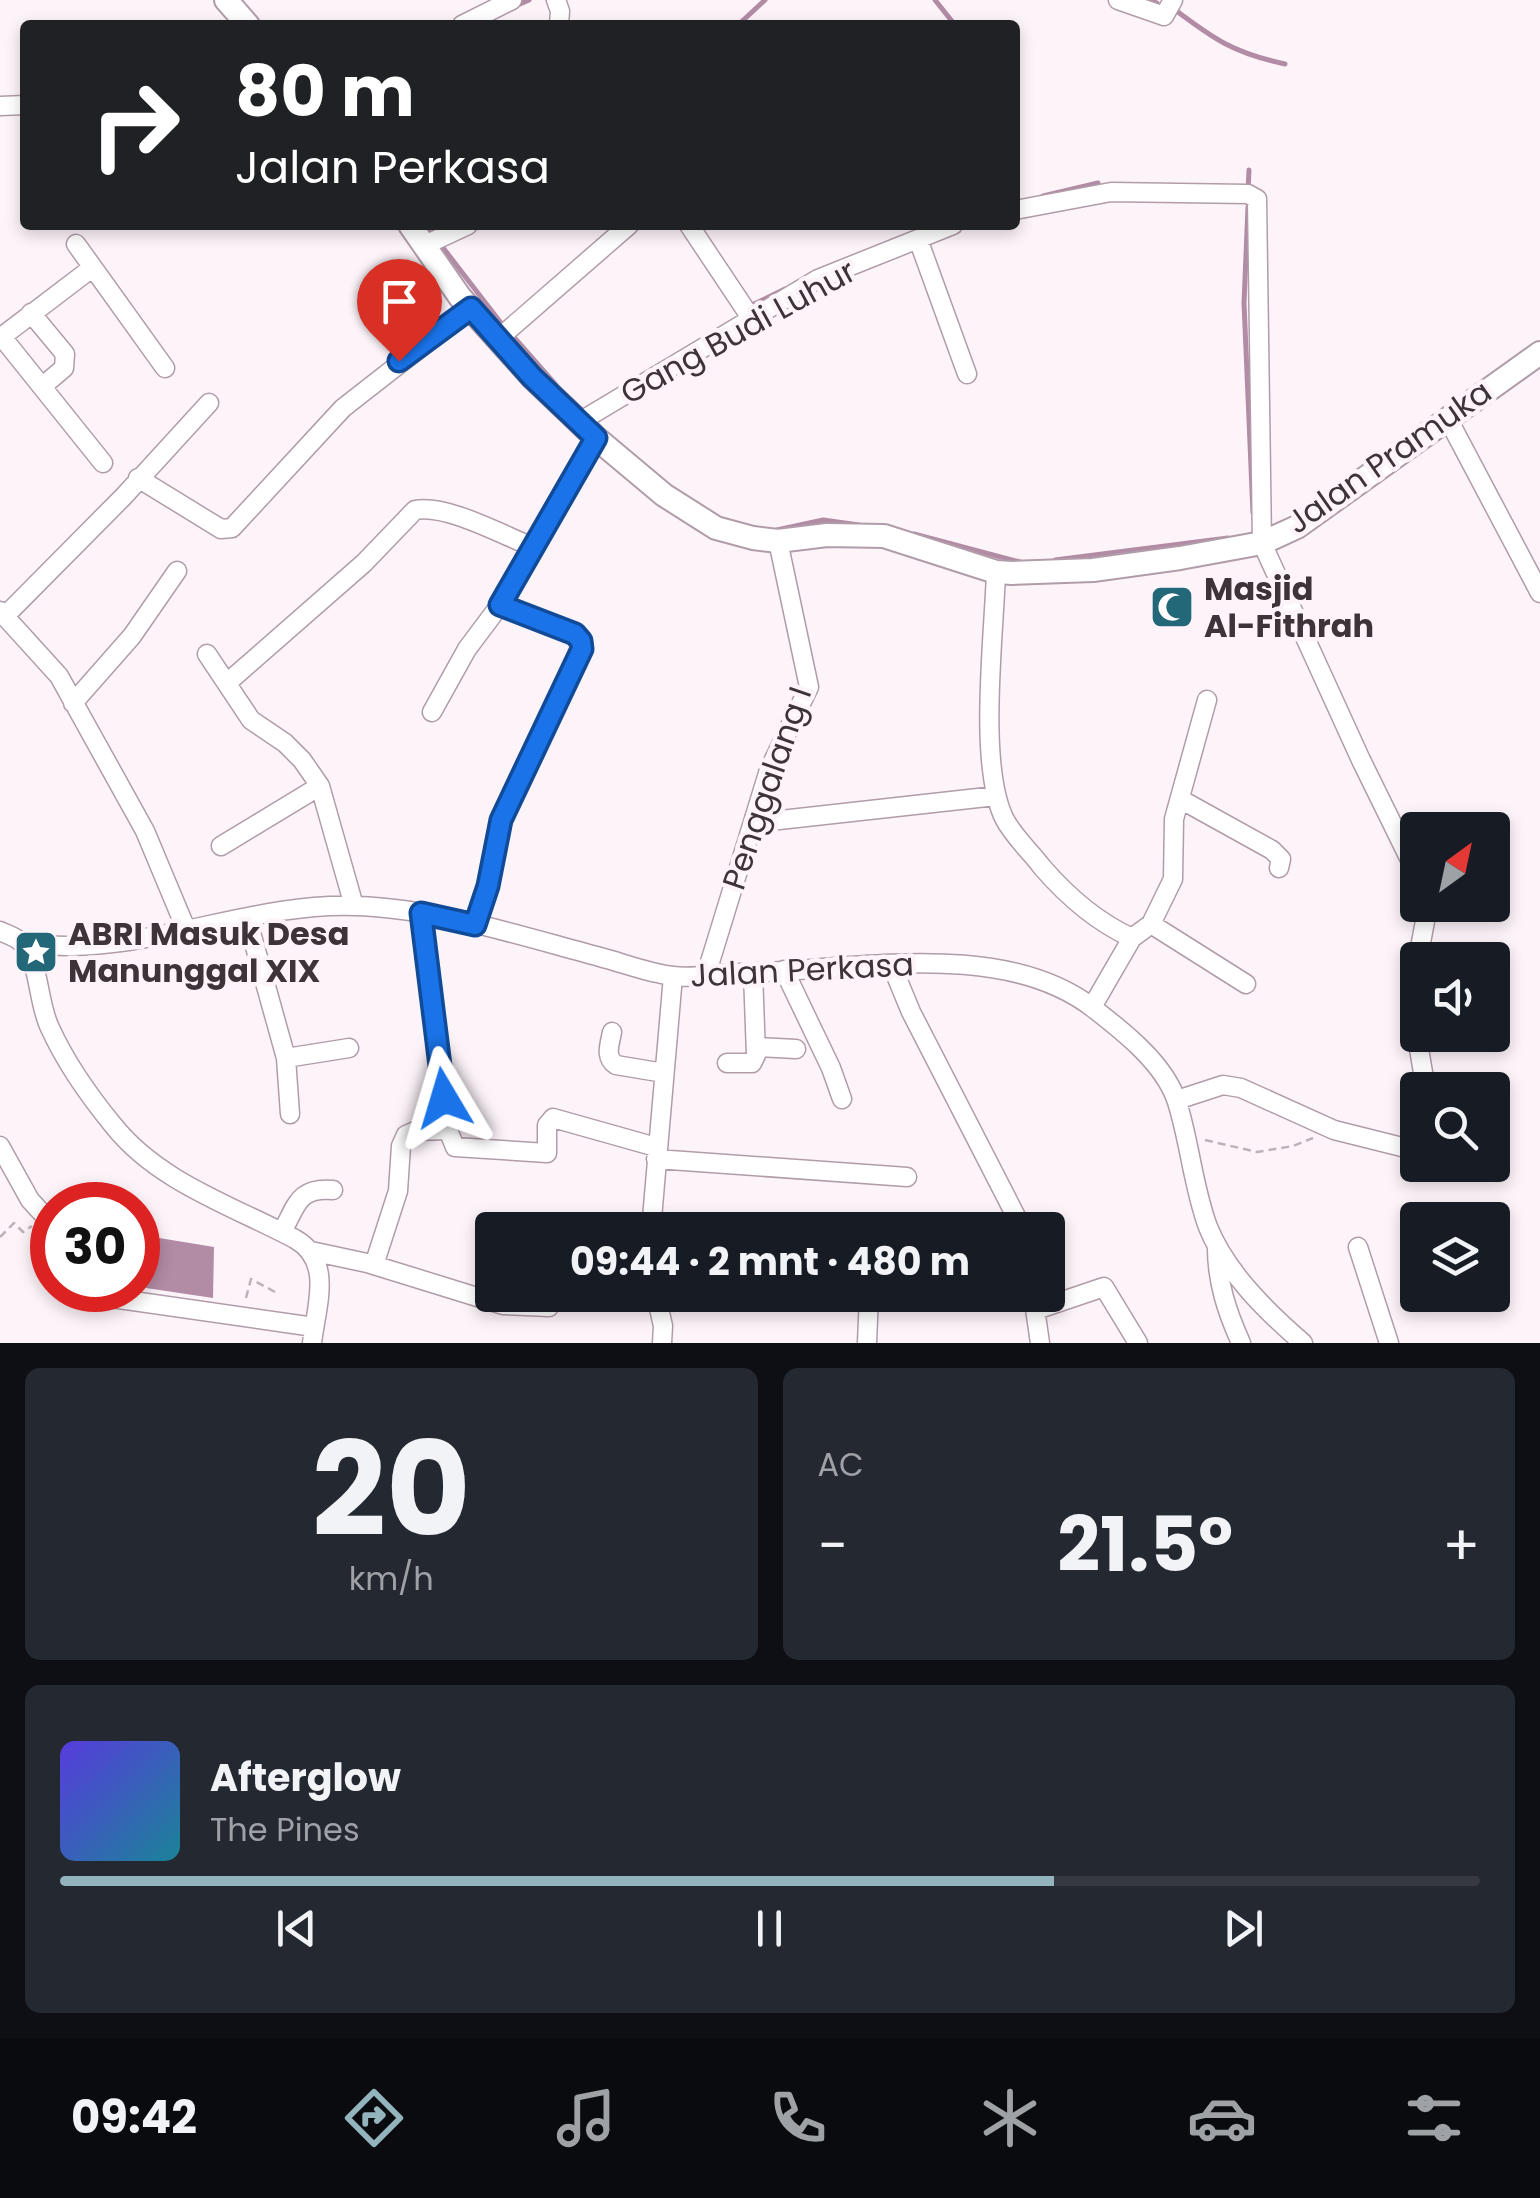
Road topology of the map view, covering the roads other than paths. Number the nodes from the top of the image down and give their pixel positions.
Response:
1 (226, 0) edge
2 (512, 0) edge
3 (1118, 0) edge
4 (1173, 0) edge
5 (244, 20) edge
6 (472, 20) edge
7 (1020, 209) edge
8 (414, 230) edge
9 (457, 230) edge
10 (623, 230) edge
11 (693, 230) edge
12 (940, 230) edge
13 (918, 239) junction
14 (76, 244) dead end
15 (425, 244) junction
16 (92, 268) junction
17 (471, 308) junction
18 (31, 313) junction
19 (752, 318) junction
20 (1, 338) edge
21 (498, 339) junction
22 (1540, 353) edge
23 (165, 368) dead end
24 (966, 374) dead end
25 (44, 386) junction
26 (209, 403) dead end
27 (1448, 419) junction
28 (588, 430) junction
29 (103, 463) dead end
30 (138, 478) junction
31 (778, 541) junction
32 (1262, 543) junction
33 (533, 547) junction
34 (177, 571) dead end
35 (996, 572) junction
36 (1540, 593) edge
37 (500, 605) junction
38 (2, 614) edge
39 (207, 654) dead end
40 (227, 683) junction
41 (1208, 700) dead end
42 (74, 703) junction
43 (432, 712) dead end
44 (320, 786) junction
45 (996, 796) junction
46 (1180, 799) junction
47 (753, 823) junction
48 (1400, 840) edge
49 (221, 846) dead end
50 (1279, 868) dead end
51 (354, 906) junction
52 (421, 913) junction
53 (247, 918) junction
54 (1425, 922) edge
55 (1151, 924) junction
56 (475, 925) junction
57 (186, 929) junction
58 (0, 931) edge
59 (1132, 938) junction
60 (21, 942) junction
61 (47, 947) junction
62 (36, 966) junction
63 (892, 966) junction
64 (784, 970) junction
65 (753, 972) junction
66 (706, 975) junction
67 (674, 976) junction
68 (1246, 984) dead end
69 (1092, 1007) junction
70 (612, 1032) dead end
71 (756, 1047) junction
72 (349, 1048) dead end
73 (796, 1048) dead end
74 (286, 1058) junction
75 (727, 1063) dead end
76 (1423, 1072) edge
77 (664, 1073) junction
78 (842, 1099) dead end
79 (1177, 1100) junction
80 (290, 1114) dead end
81 (452, 1139) junction
82 (0, 1146) edge
83 (1400, 1146) edge
84 (656, 1153) junction
85 (907, 1178) dead end
86 (333, 1190) dead end
87 (30, 1200) edge
88 (652, 1212) edge
89 (1014, 1212) edge
90 (282, 1232) junction
91 (1217, 1242) junction
92 (1358, 1248) dead end
93 (311, 1252) junction
94 (374, 1265) junction
95 (1065, 1296) edge
96 (475, 1297) edge
97 (160, 1306) edge
98 (660, 1312) edge
99 (869, 1312) edge
100 (1036, 1312) edge
101 (313, 1335) edge
102 (662, 1343) edge
103 (868, 1343) edge
104 (1040, 1343) edge
105 (1138, 1343) edge
106 (1241, 1343) edge
107 (1303, 1343) edge
108 (1390, 1343) edge

1 - 5 main road
2 - 6 street
3 - 4 street
7 - 32 street
8 - 15 main road, Jalan Pramuka
9 - 15 street
10 - 21 street
11 - 19 street
12 - 13 street, Gang Budi Luhur
13 - 19 street, Gang Budi Luhur
13 - 24 street
14 - 16 street
15 - 17 main road, Jalan Pramuka
16 - 18 street
16 - 23 street
17 - 21 main road, Jalan Pramuka
17 - 30 street
18 - 20 street
18 - 25 street
19 - 28 street, Gang Budi Luhur
20 - 25 street
21 - 28 main road, Jalan Pramuka
22 - 27 main road, Jalan Pramuka
25 - 29 street
26 - 30 street
27 - 32 main road, Jalan Pramuka
27 - 36 street
28 - 31 main road, Jalan Pramuka
28 - 33 street
30 - 38 street
31 - 35 main road, Jalan Pramuka
31 - 47 street, Penggalang I
32 - 35 main road, Jalan Pramuka
32 - 48 street
33 - 37 street
33 - 40 street
34 - 42 street
35 - 45 street
37 - 43 street
37 - 56 street
38 - 42 street
39 - 40 street
40 - 44 street
41 - 46 street
42 - 57 street
44 - 49 street
44 - 51 street
45 - 47 street
45 - 59 street
46 - 50 street
46 - 55 street
47 - 66 street, Penggalang I
51 - 52 street, Jalan Perkasa
51 - 53 street, Jalan Perkasa
52 - 56 street, Jalan Perkasa
52 - 81 street
53 - 57 street, Jalan Perkasa
53 - 74 street
54 - 76 street
55 - 59 street
55 - 68 street
56 - 67 street, Jalan Perkasa
57 - 61 street, Jalan Perkasa
58 - 60 street
59 - 69 street
60 - 61 street, Jalan Perkasa
60 - 62 street
61 - 62 street
62 - 90 street
63 - 64 street, Jalan Perkasa
63 - 69 street, Jalan Perkasa
63 - 89 street
64 - 65 street, Jalan Perkasa
64 - 78 street
65 - 66 street, Jalan Perkasa
65 - 71 street
66 - 67 street, Jalan Perkasa
67 - 77 street
69 - 79 street, Jalan Perkasa
70 - 77 street
71 - 73 street
71 - 75 street
72 - 74 street
74 - 80 street
77 - 84 street
79 - 83 street
79 - 91 street, Jalan Perkasa
81 - 84 street
81 - 94 street
82 - 87 street
84 - 85 street
84 - 88 street
86 - 90 street
90 - 93 street
91 - 106 street
91 - 107 street, Jalan Perkasa
92 - 108 street
93 - 94 street
93 - 101 street
94 - 96 street
95 - 105 street
97 - 101 street
98 - 102 street
99 - 103 street
100 - 104 street

